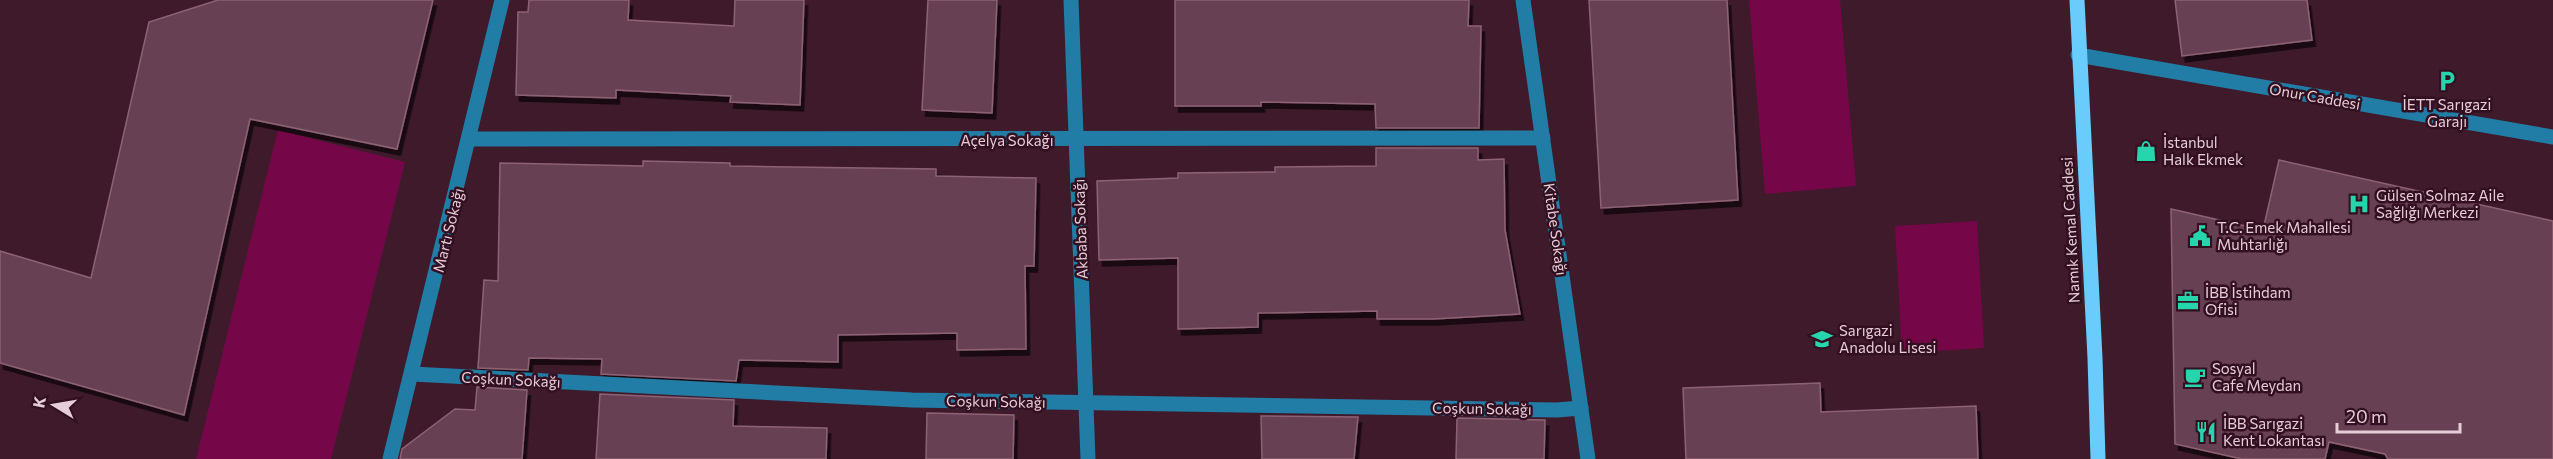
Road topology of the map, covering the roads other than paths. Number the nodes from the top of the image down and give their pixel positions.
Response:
1 (502, 0) edge
2 (1071, 0) edge
3 (1523, 0) edge
4 (2077, 0) edge
5 (2078, 55) junction
6 (2553, 137) edge
7 (1543, 138) junction
8 (470, 139) junction
9 (1077, 140) junction
10 (412, 374) junction
11 (1085, 402) junction
12 (1581, 408) junction
13 (390, 459) edge
14 (1088, 459) edge
15 (1588, 459) edge
16 (2098, 459) edge

1 - 8 street, Martı Sokağı
2 - 9 street, Akbaba Sokağı
3 - 7 street, Kitabe Sokağı
4 - 5 main road, Namık Kemal Caddesi
5 - 6 street, Onur Caddesi
5 - 16 main road, Namık Kemal Caddesi
7 - 9 street, Açelya Sokağı
7 - 12 street, Kitabe Sokağı
8 - 9 street, Açelya Sokağı
8 - 10 street, Martı Sokağı
9 - 11 street, Akbaba Sokağı
10 - 11 street, Coşkun Sokağı
10 - 13 street, Martı Sokağı
11 - 12 street, Coşkun Sokağı
11 - 14 street, Akbaba Sokağı
12 - 15 street, Kitabe Sokağı

